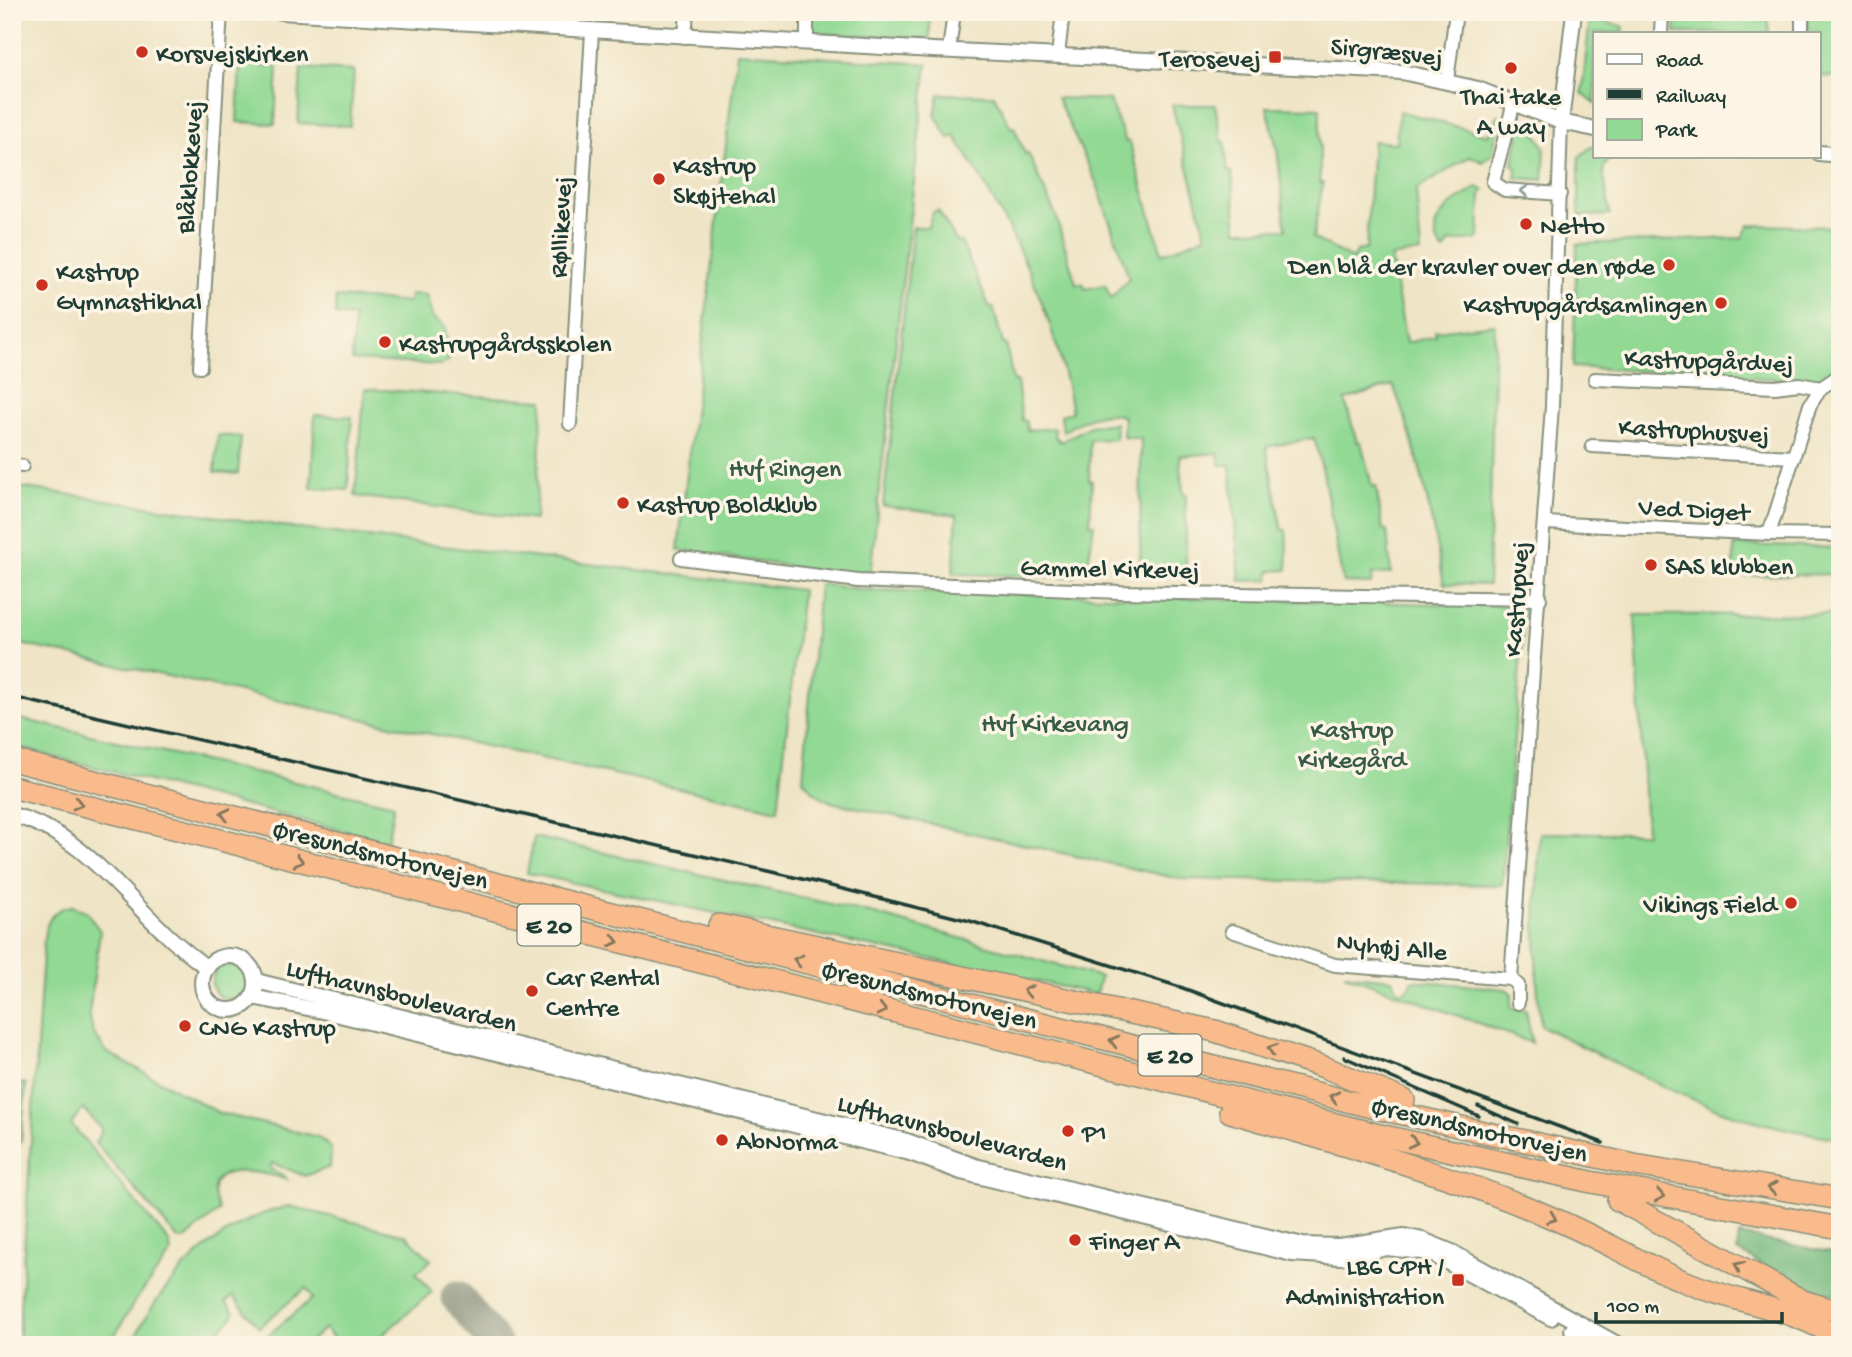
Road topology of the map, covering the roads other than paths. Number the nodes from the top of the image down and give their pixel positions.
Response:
1 (221, 12) edge
2 (281, 12) edge
3 (574, 12) edge
4 (687, 12) edge
5 (807, 12) edge
6 (954, 12) edge
7 (1063, 12) edge
8 (1456, 12) edge
9 (1574, 12) edge
10 (1662, 12) edge
11 (1802, 12) edge
12 (375, 15) edge
13 (484, 18) edge
14 (572, 30) junction
15 (592, 32) junction
16 (1661, 32) edge
17 (1802, 32) edge
18 (685, 37) junction
19 (807, 42) junction
20 (949, 51) junction
21 (1058, 55) junction
22 (1447, 81) junction
23 (1514, 102) junction
24 (1561, 122) junction
25 (1593, 129) edge
26 (1820, 153) edge
27 (1840, 155) edge
28 (1560, 194) junction
29 (200, 367) dead end
30 (1840, 375) edge
31 (1595, 379) dead end
32 (1821, 388) junction
33 (570, 424) dead end
34 (1592, 446) dead end
35 (1794, 457) junction
36 (1545, 523) junction
37 (1769, 534) junction
38 (1840, 535) edge
39 (681, 558) dead end
40 (1540, 598) junction
41 (12, 760) edge
42 (12, 787) edge
43 (12, 815) edge
44 (505, 884) junction
45 (1232, 931) dead end
46 (207, 968) junction
47 (1511, 979) junction
48 (256, 981) junction
49 (252, 997) junction
50 (1518, 1003) dead end
51 (1085, 1062) junction
52 (1404, 1100) dead end
53 (1840, 1199) edge
54 (1618, 1200) dead end
55 (1840, 1228) edge
56 (1834, 1307) edge
57 (1840, 1339) edge
58 (1598, 1345) edge
59 (1619, 1345) edge

1 - 29 street, Blåklokkevej
2 - 12 street, Sirgræsvej
3 - 14 street
4 - 18 street
5 - 19 street
6 - 20 street
7 - 21 street
8 - 22 street
9 - 24 street, Kastrupvej
10 - 16 street
11 - 17 street
12 - 13 street, Sirgræsvej
13 - 14 street, Sirgræsvej
14 - 15 street, Sirgræsvej
15 - 18 street, Sirgræsvej
15 - 33 street, Røllikevej
18 - 19 street, Sirgræsvej
19 - 20 street, Sirgræsvej
20 - 21 street, Sirgræsvej
21 - 22 street, Sirgræsvej
22 - 23 street, Sirgræsvej
23 - 24 street, Sirgræsvej
28 -> 23 street
24 - 25 street, Sirgræsvej
24 - 28 street, Kastrupvej
26 - 27 street
28 - 36 street, Kastrupvej
30 - 32 street
31 - 32 street, Kastrupgårdvej
32 - 35 street
34 - 35 street, Kastruphusvej
35 - 37 street
36 - 37 street, Ved Diget
36 - 40 street, Kastrupvej
37 - 38 street, Ved Diget
39 - 40 street, Gammel Kirkevej
40 - 47 street, Kastrupvej
44 -> 41 highway, Øresundsmotorvejen / E 20
42 -> 51 highway, Øresundsmotorvejen / E 20
43 - 46 street
52 -> 44 highway
53 -> 44 highway, Øresundsmotorvejen / E 20
45 - 47 street, Nyhøj Alle
46 - 48 street
46 - 49 street
47 - 50 street, Kastrupvej
48 - 49 street
48 - 59 street, Lufthavnsboulevarden
49 - 58 street, Lufthavnsboulevarden
51 -> 55 highway, Øresundsmotorvejen / E 20
51 -> 57 highway
56 -> 54 highway

